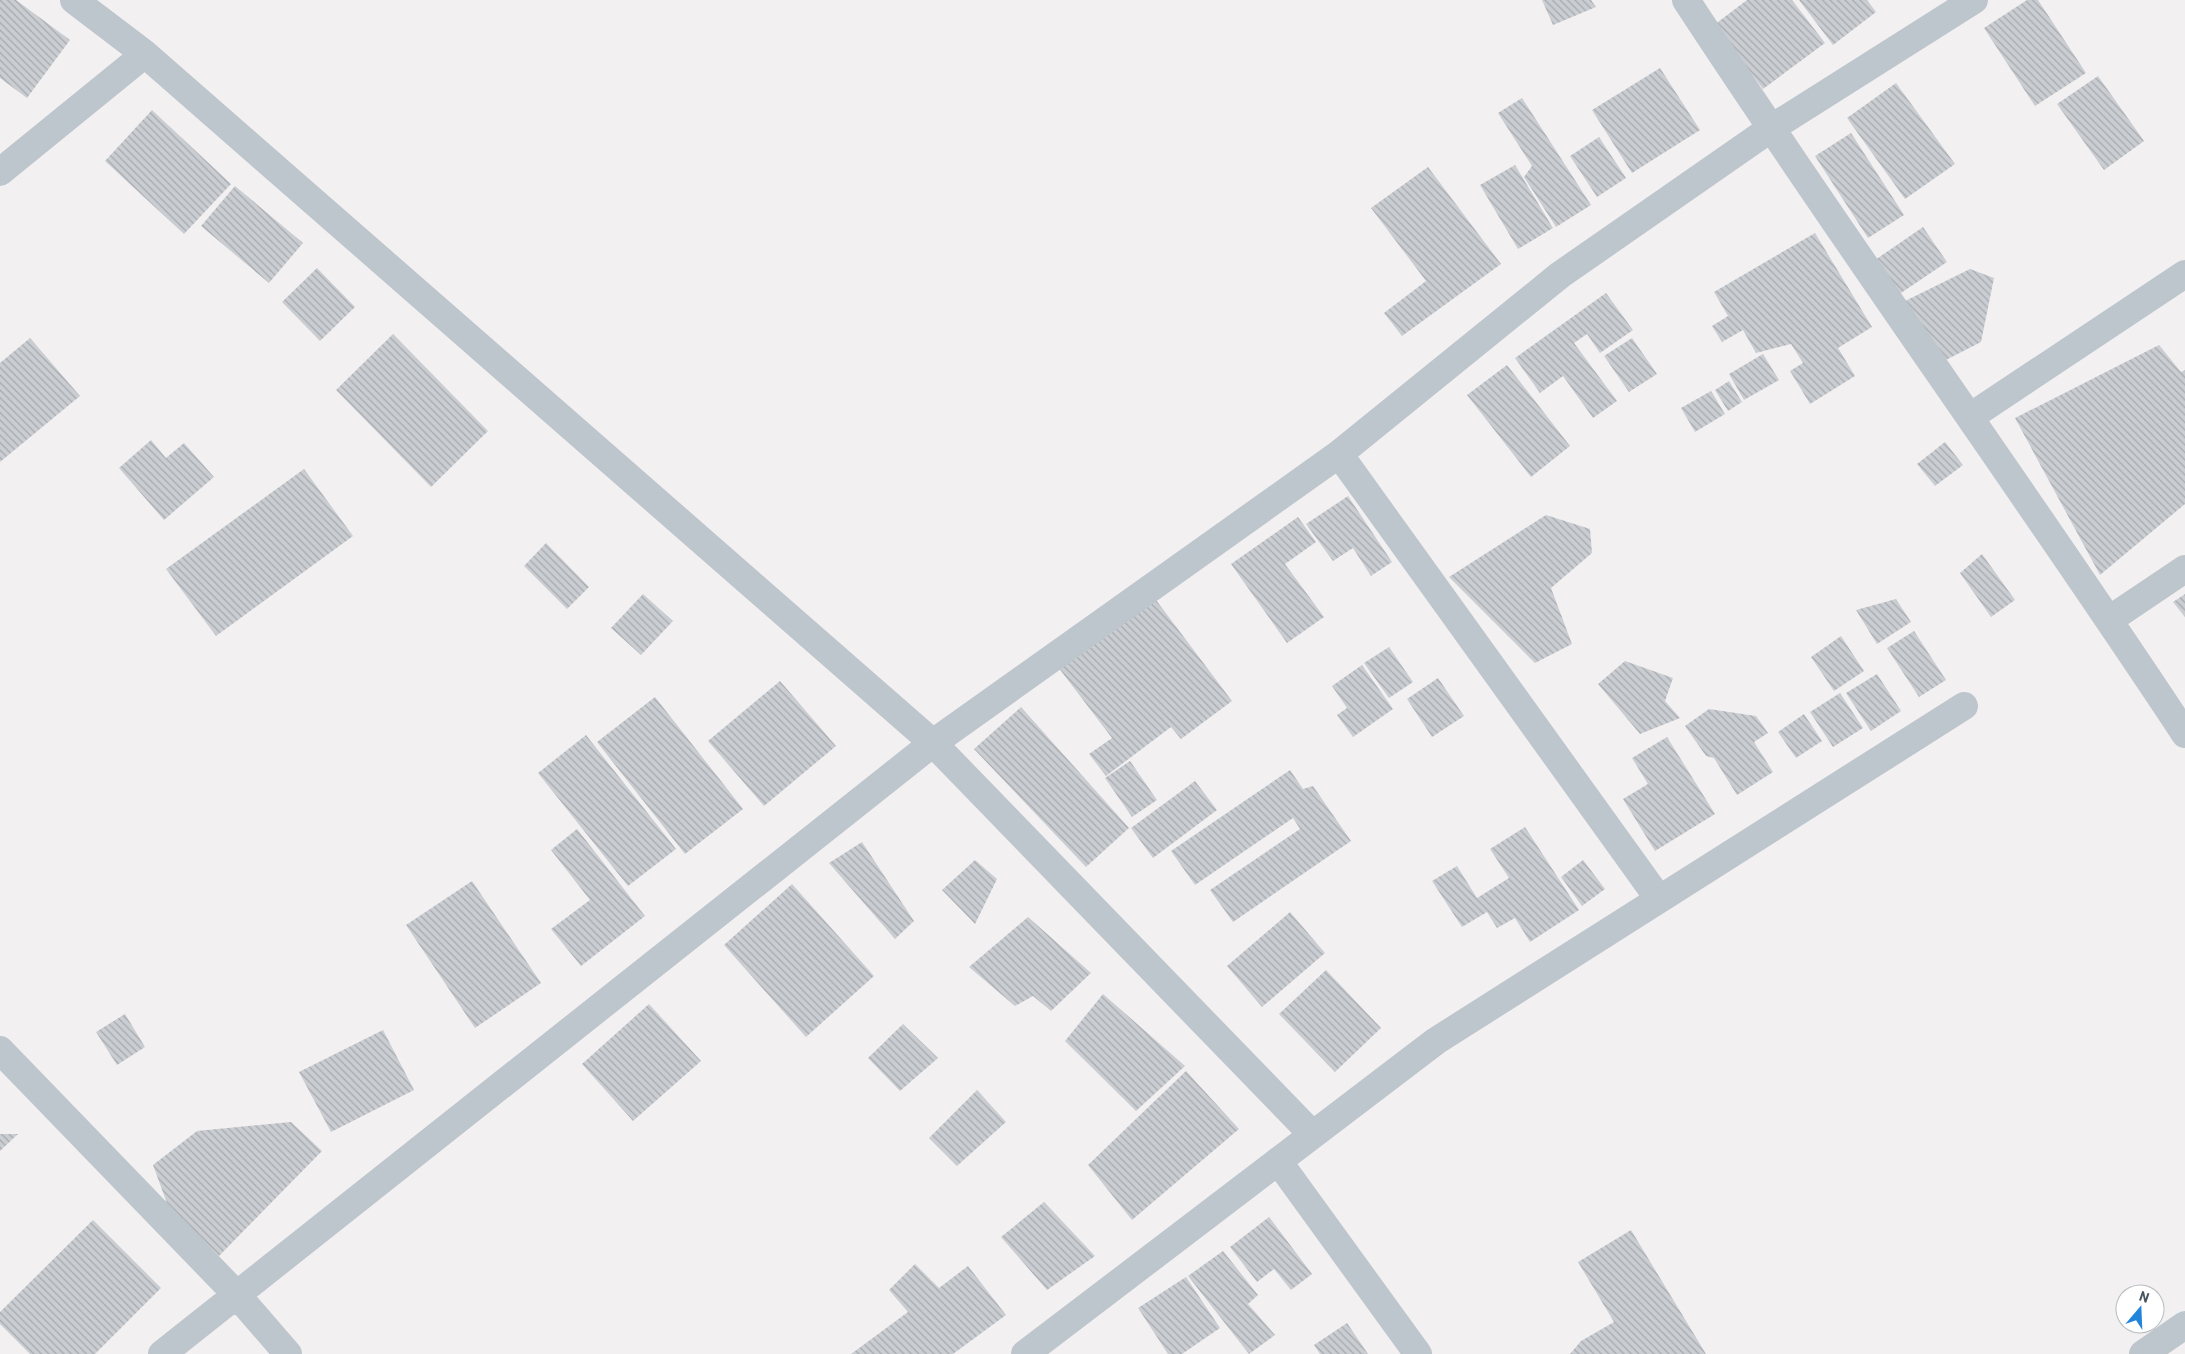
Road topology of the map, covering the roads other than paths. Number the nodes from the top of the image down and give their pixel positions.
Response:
1 (74, 0) edge
2 (1686, 0) edge
3 (1974, 0) edge
4 (146, 54) junction
5 (1770, 129) junction
6 (0, 172) edge
7 (2185, 274) edge
8 (1970, 418) junction
9 (1339, 454) junction
10 (2185, 569) edge
11 (2109, 620) junction
12 (1964, 706) dead end
13 (2185, 734) edge
14 (933, 743) junction
15 (1659, 899) junction
16 (0, 1050) edge
17 (1312, 1134) junction
18 (1278, 1161) junction
19 (237, 1295) junction
20 (2185, 1325) edge
21 (1043, 1349) edge
22 (162, 1354) edge
23 (288, 1354) edge
24 (1418, 1354) edge
25 (2142, 1354) edge

1 - 4 street
2 - 5 street
3 - 5 street
4 - 6 street
4 - 14 street
5 - 8 street
5 - 9 street
7 - 8 street
8 - 11 street
9 - 14 street
9 - 15 street
10 - 11 street
11 - 13 street
12 - 15 street
14 - 17 street
14 - 19 street
15 - 17 street
16 - 19 street
17 - 18 street
18 - 21 street
18 - 24 street
19 - 22 street
19 - 23 street
20 - 25 street

